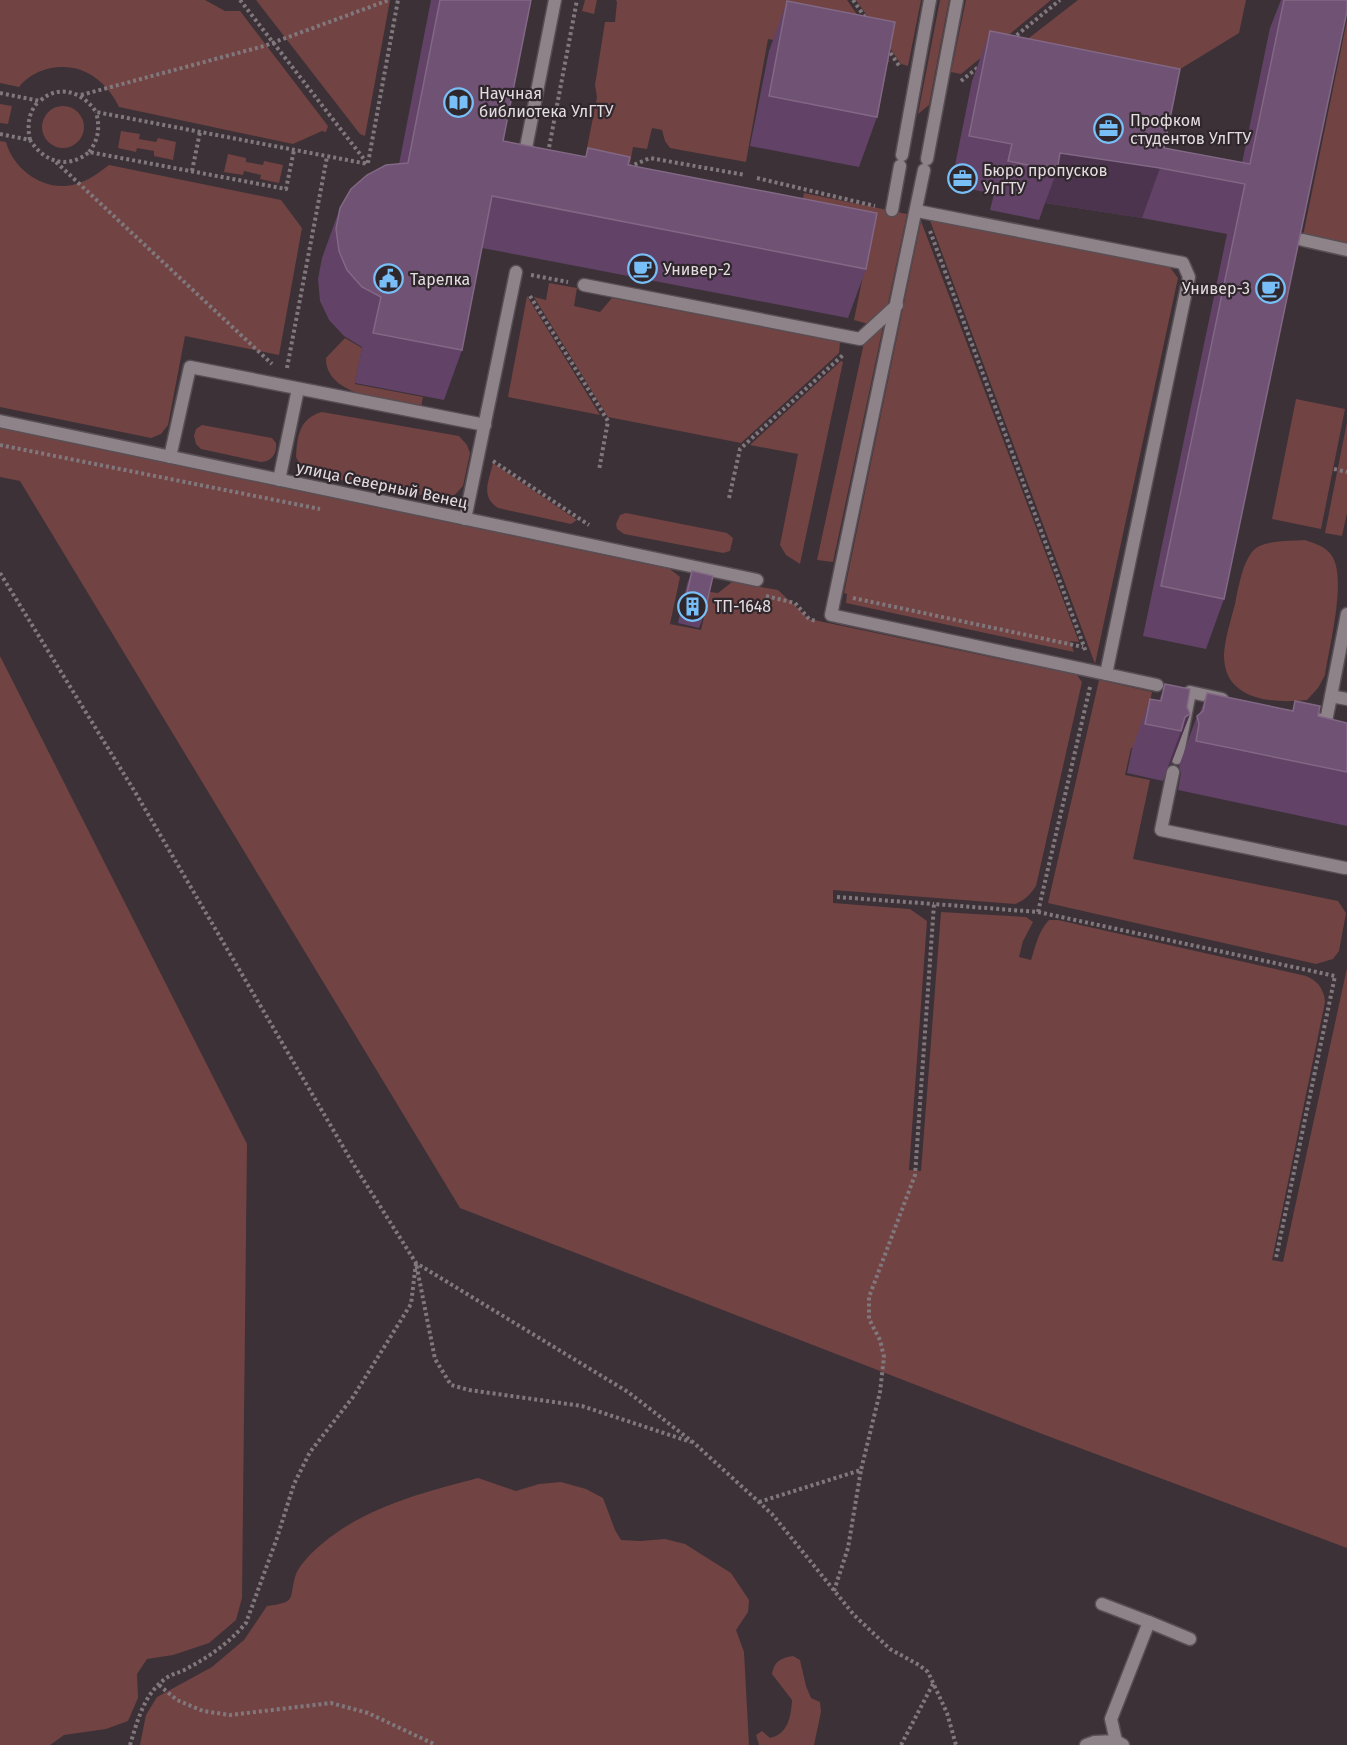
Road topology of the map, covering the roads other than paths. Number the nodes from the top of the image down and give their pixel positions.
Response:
1 (555, 0) edge
2 (930, 0) edge
3 (957, 0) edge
4 (524, 158) edge
5 (892, 210) road end
6 (917, 210) junction
7 (1303, 240) edge
8 (1347, 250) edge
9 (516, 272) road end
10 (584, 285) road end
11 (897, 305) junction
12 (298, 389) junction
13 (0, 421) edge
14 (484, 425) junction
15 (170, 457) junction
16 (279, 480) junction
17 (465, 519) junction
18 (757, 580) dead end
19 (1347, 614) edge
20 (1100, 673) junction
21 (1157, 685) dead end
22 (1331, 696) junction
23 (1347, 699) edge
24 (1235, 702) edge
25 (1303, 716) edge
26 (1177, 758) edge
27 (1173, 772) edge
28 (1345, 868) dead end
29 (1102, 1604) dead end
30 (1149, 1622) junction
31 (1190, 1639) dead end
32 (1120, 1743) edge
33 (1086, 1745) edge

1 - 4 lane
2 - 5 lane
3 - 6 lane
6 - 11 lane
6 - 20 lane
7 - 8 lane
9 - 14 lane
10 - 11 lane
11 - 20 lane
12 - 14 lane
12 - 15 lane
12 - 16 lane
13 - 15 lane, улица Северный Венец
14 - 17 lane
15 - 16 lane, улица Северный Венец
16 - 17 lane, улица Северный Венец
17 - 18 lane, улица Северный Венец
19 - 22 lane
20 - 21 lane
22 - 23 lane
22 - 25 lane
24 - 26 lane
27 - 28 lane
29 - 30 lane
30 - 31 lane
30 - 32 lane
32 - 33 lane

